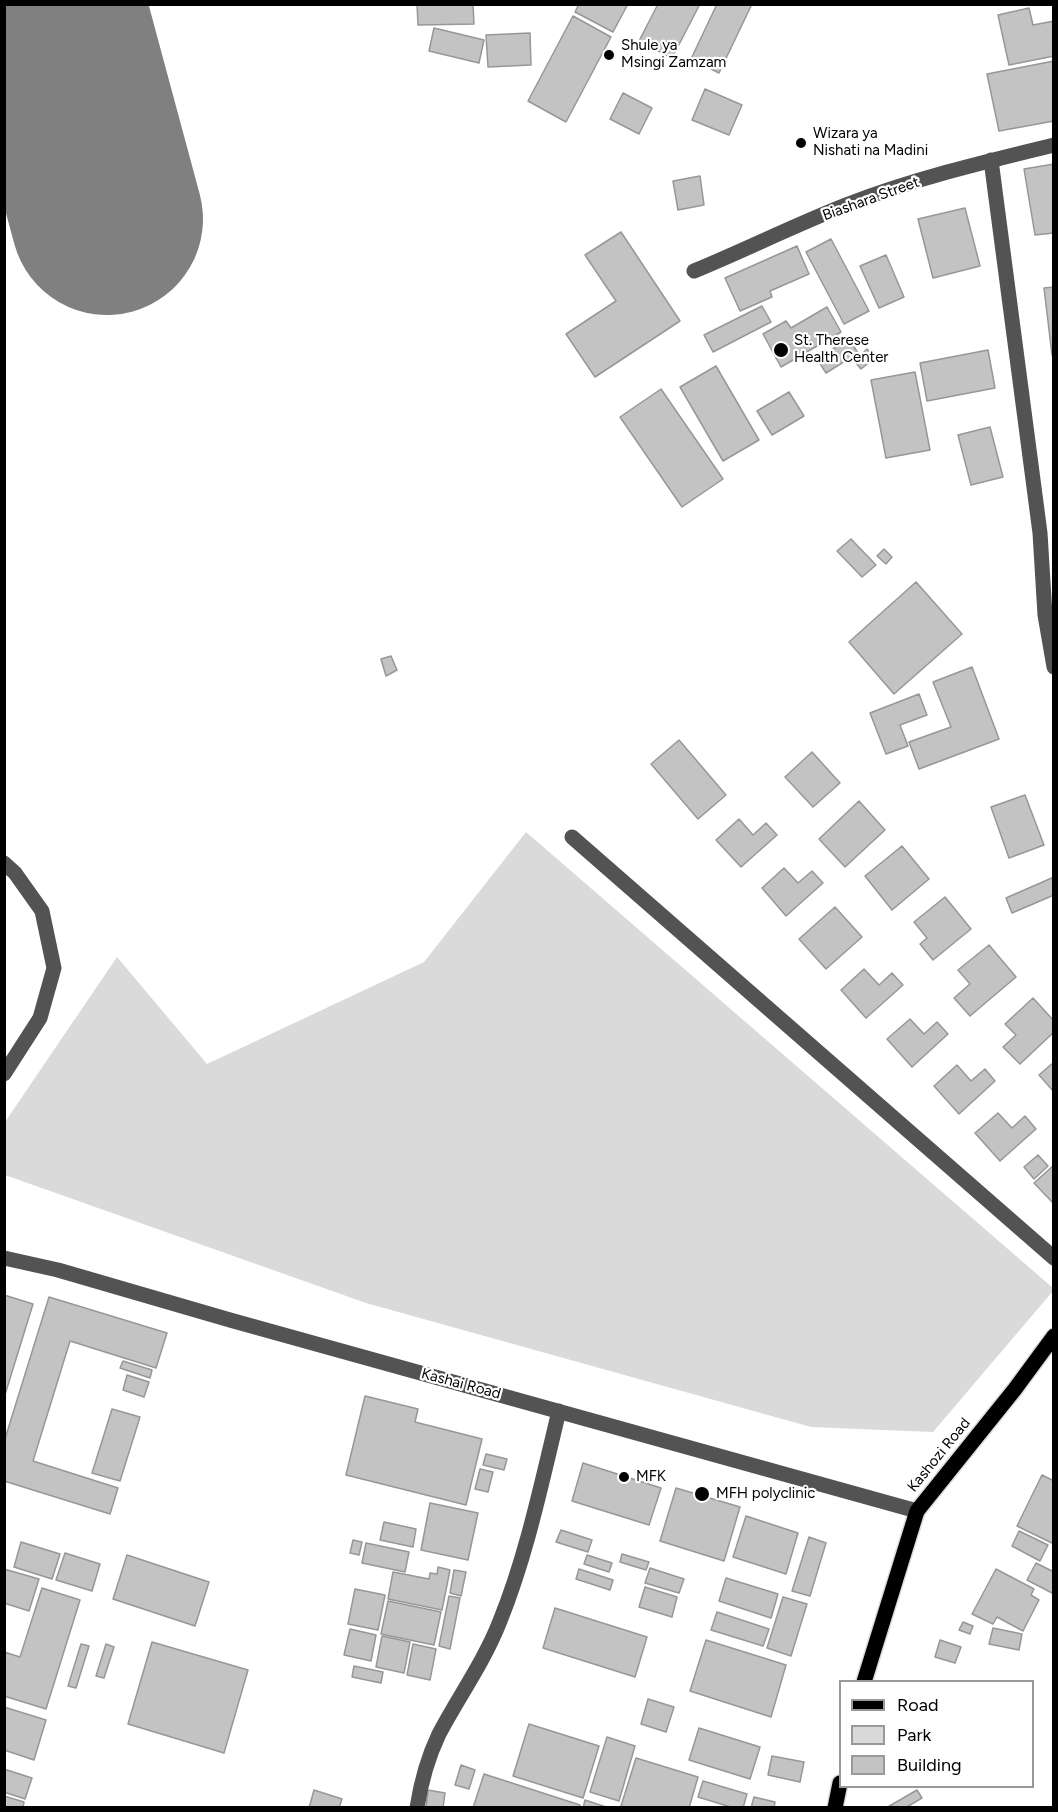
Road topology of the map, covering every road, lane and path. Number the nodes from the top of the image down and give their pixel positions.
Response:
1 (1053, 145) edge
2 (991, 160) junction
3 (694, 271) dead end
4 (1053, 667) edge
5 (573, 837) dead end
6 (4, 863) edge
7 (4, 1074) edge
8 (4, 1258) edge
9 (1053, 1258) edge
10 (1053, 1336) edge
11 (559, 1411) junction
12 (917, 1510) junction
13 (865, 1680) edge
14 (839, 1788) edge
15 (417, 1808) edge
16 (836, 1808) edge

1 - 2 street, Biashara Street
2 - 3 street, Biashara Street
2 - 4 street
5 - 9 street
6 - 7 street
8 - 11 street, Kashai Road
10 - 12 main road, Kashozi Road
11 - 12 street, Kashai Road
11 - 15 street
12 - 13 main road, Kashozi Road
14 - 16 main road

